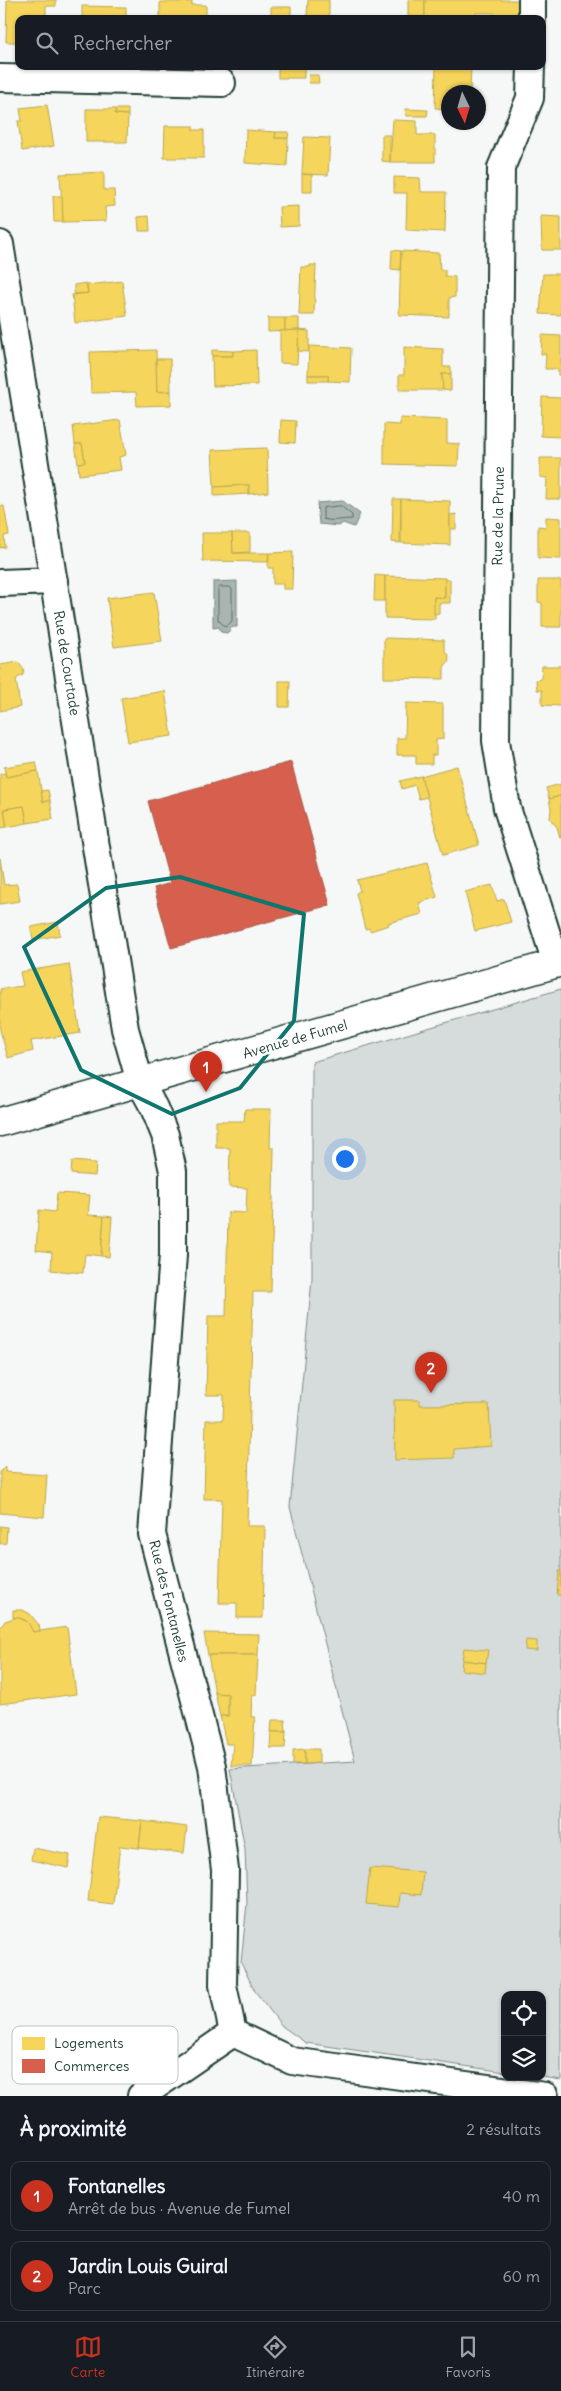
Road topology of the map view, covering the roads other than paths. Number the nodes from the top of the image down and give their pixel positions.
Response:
1 (532, 0) edge
2 (532, 15) edge
3 (530, 70) edge
4 (0, 78) edge
5 (222, 84) dead end
6 (0, 244) edge
7 (54, 582) junction
8 (0, 583) edge
9 (558, 962) edge
10 (140, 1082) junction
11 (0, 1122) edge
12 (233, 2034) junction
13 (178, 2071) edge
14 (159, 2084) edge
15 (141, 2096) edge
16 (545, 2096) edge

1 - 2 street
3 - 9 street, Rue de la Prune
4 - 5 street
6 - 7 street, Rue de Courtade
7 - 8 street
7 - 10 street, Rue de Courtade
9 - 10 main road, Avenue de Fumel
10 - 11 main road, Avenue de Fumel
10 - 12 street, Rue des Fontanelles
12 - 13 street
12 - 16 street
14 - 15 street

